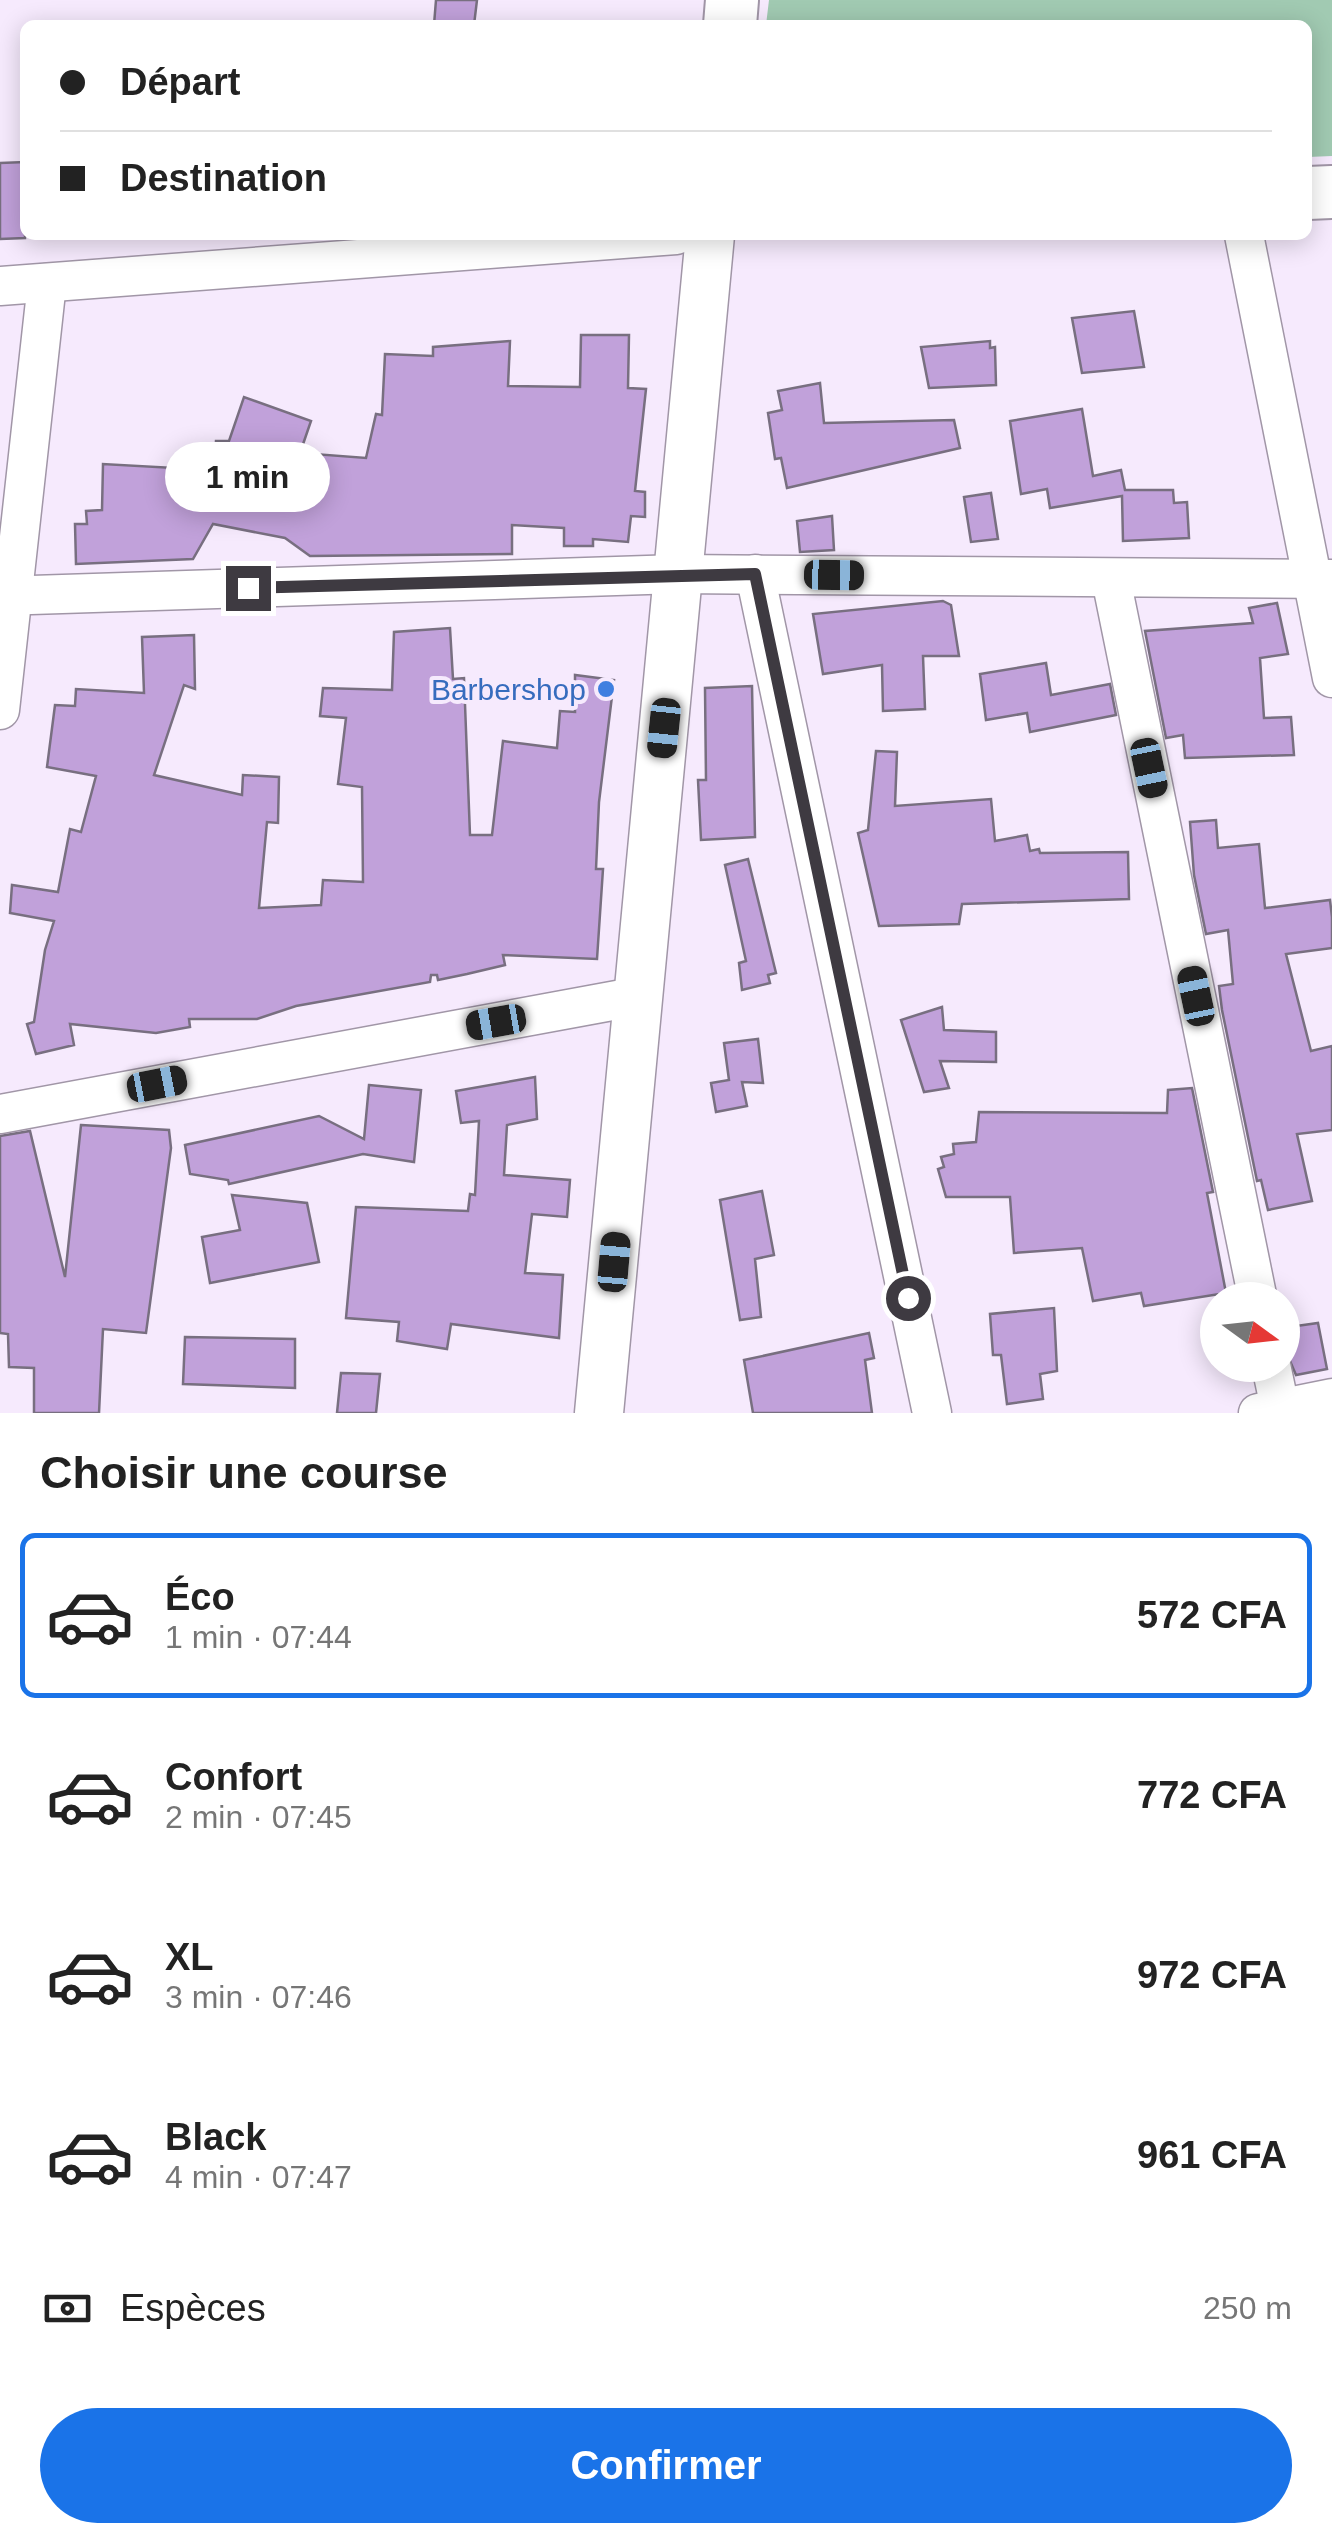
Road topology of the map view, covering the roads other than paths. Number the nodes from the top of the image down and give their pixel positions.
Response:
1 (610, 240) edge
2 (710, 240) edge
3 (1245, 240) edge
4 (46, 283) junction
5 (0, 286) edge
6 (678, 574) junction
7 (755, 574) junction
8 (1110, 579) junction
9 (1322, 579) edge
10 (6, 596) edge
11 (1332, 678) edge
12 (0, 710) edge
13 (638, 996) junction
14 (0, 1114) edge
15 (1254, 1282) edge
16 (1272, 1382) edge
17 (1332, 1398) edge
18 (1273, 1412) edge
19 (600, 1413) edge
20 (932, 1413) edge

1 - 4 street
2 - 6 street
3 - 9 street
4 - 5 street
4 - 10 street
6 - 7 street
6 - 10 street
6 - 13 street
7 - 8 street
7 - 20 street
8 - 9 street
8 - 15 street
9 - 11 street
10 - 12 street
13 - 14 street
13 - 19 street
16 - 18 street
17 - 18 street

